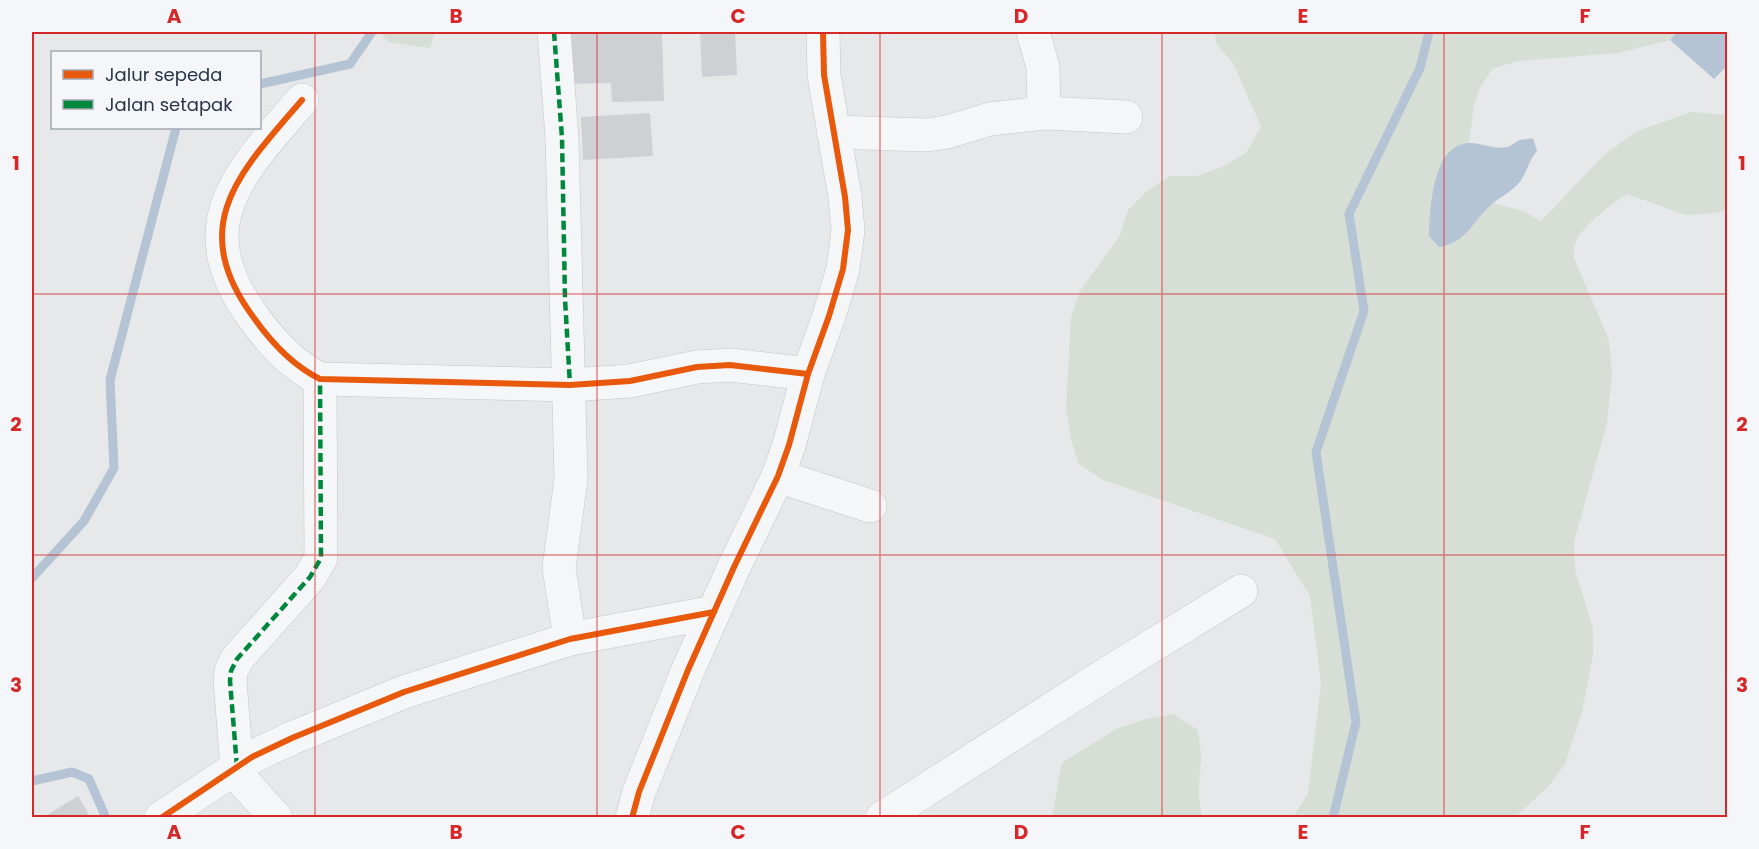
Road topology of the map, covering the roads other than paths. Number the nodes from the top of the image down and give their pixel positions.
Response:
1 (554, 32) edge
2 (823, 32) edge
3 (1033, 32) edge
4 (302, 100) dead end
5 (1044, 113) junction
6 (1126, 117) dead end
7 (833, 132) junction
8 (808, 374) junction
9 (320, 379) junction
10 (570, 385) junction
11 (778, 476) junction
12 (870, 506) dead end
13 (1241, 591) dead end
14 (714, 612) junction
15 (570, 639) junction
16 (235, 768) junction
17 (161, 818) edge
18 (276, 818) edge
19 (632, 818) edge
20 (882, 818) edge

1 - 10 street
2 - 7 street
3 - 5 street
4 - 9 street
5 - 6 street
5 - 7 street
7 - 8 street
8 - 10 street
8 - 11 street
9 - 10 street
9 - 16 street
10 - 15 street
11 - 12 street
11 - 14 street
13 - 20 street
14 - 15 street
14 - 19 street
15 - 16 street
16 - 17 street
16 - 18 street

